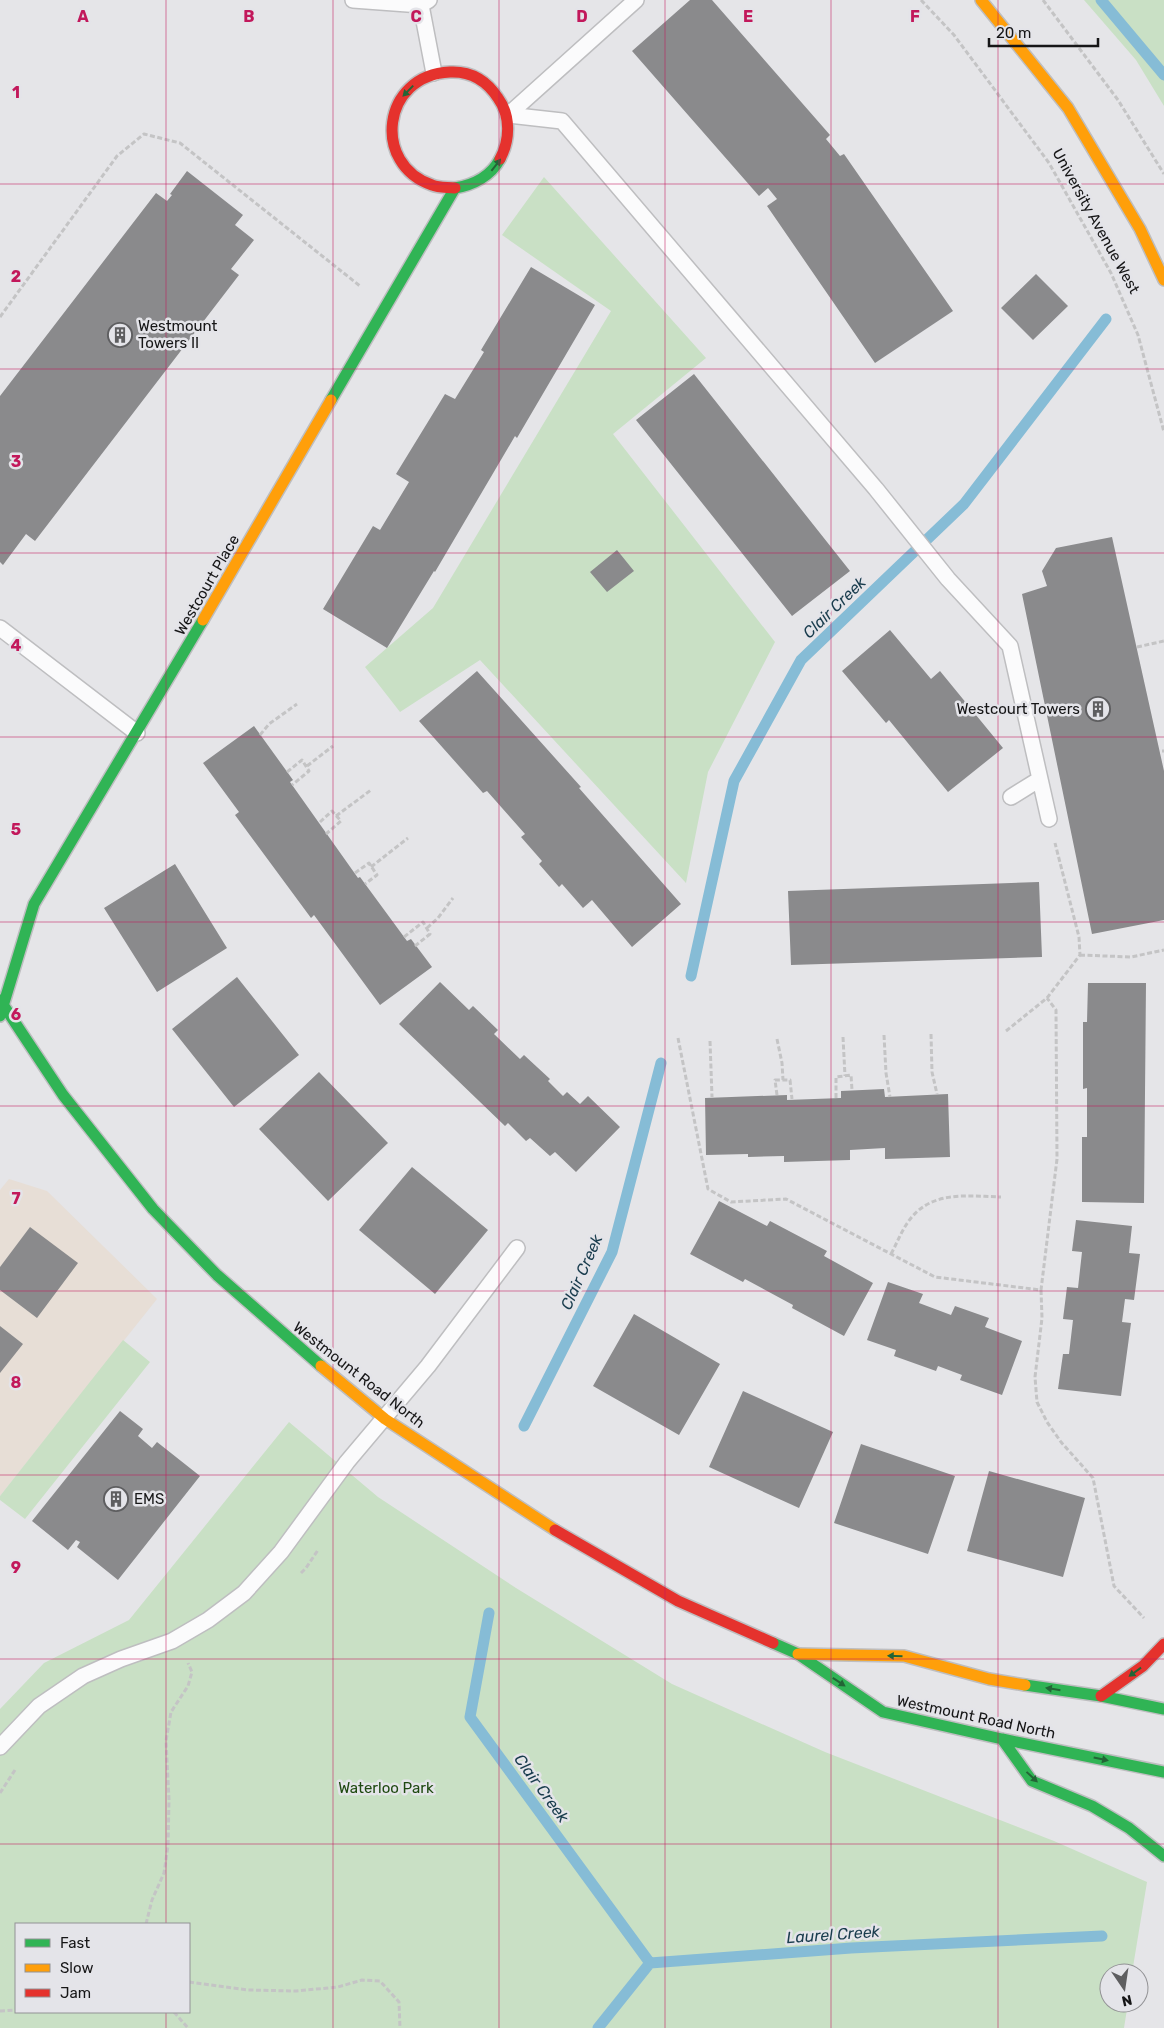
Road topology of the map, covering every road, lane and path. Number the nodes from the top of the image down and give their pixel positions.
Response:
1 (353, 0) edge
2 (636, 0) edge
3 (921, 0) edge
4 (981, 0) edge
5 (1043, 0) edge
6 (423, 2) edge
7 (434, 73) junction
8 (508, 115) junction
9 (1164, 174) edge
10 (455, 188) junction
11 (1164, 280) edge
12 (386, 307) junction
13 (0, 317) edge
14 (1164, 432) edge
15 (0, 628) edge
16 (1164, 641) edge
17 (1137, 647) dead end
18 (297, 704) dead end
19 (137, 733) junction
20 (260, 735) dead end
21 (333, 746) dead end
22 (307, 766) junction
23 (287, 772) dead end
24 (1040, 779) junction
25 (292, 785) dead end
26 (371, 790) dead end
27 (1011, 796) dead end
28 (336, 816) junction
29 (1049, 820) joint
30 (320, 822) dead end
31 (326, 834) dead end
32 (408, 838) dead end
33 (371, 867) junction
34 (355, 873) dead end
35 (365, 884) dead end
36 (453, 898) dead end
37 (427, 928) junction
38 (404, 937) dead end
39 (415, 946) dead end
40 (1164, 950) edge
41 (1080, 955) junction
42 (1047, 998) junction
43 (1, 1007) edge
44 (1006, 1031) dead end
45 (931, 1034) dead end
46 (884, 1035) dead end
47 (678, 1038) dead end
48 (843, 1038) dead end
49 (777, 1039) dead end
50 (710, 1041) dead end
51 (845, 1076) junction
52 (783, 1080) junction
53 (852, 1090) dead end
54 (937, 1094) dead end
55 (777, 1096) dead end
56 (712, 1097) dead end
57 (890, 1097) dead end
58 (836, 1098) dead end
59 (792, 1099) dead end
60 (1001, 1197) dead end
61 (517, 1248) dead end
62 (891, 1254) junction
63 (1041, 1290) junction
64 (385, 1419) junction
65 (1147, 1622) dead end
66 (1164, 1644) edge
67 (798, 1654) junction
68 (186, 1660) dead end
69 (1101, 1696) junction
70 (1164, 1709) edge
71 (1002, 1739) junction
72 (0, 1748) edge
73 (1164, 1772) edge
74 (1164, 1856) edge
75 (146, 1923) edge
76 (190, 1982) edge
77 (15, 2010) edge
78 (0, 2011) edge
79 (175, 2013) edge
80 (188, 2028) edge
81 (400, 2028) edge

1 - 6 lane
2 - 8 lane
3 - 14 path, University Avenue West
4 - 11 main road, University Avenue West
5 - 9 path
6 - 7 lane
7 - 8 main road
7 -> 10 main road
10 -> 8 main road
8 - 24 lane
10 - 12 main road, Westcourt Place
12 - 13 path
12 - 19 main road, Westcourt Place
15 - 19 lane
16 - 17 path
18 - 20 path
19 - 43 main road, Westcourt Place
21 - 22 path
22 - 23 path
22 - 25 path
24 - 27 lane
24 - 29 lane
26 - 28 path
28 - 30 path
28 - 31 path
29 - 41 path
32 - 33 path
33 - 34 path
33 - 35 path
36 - 37 path
37 - 38 path
37 - 39 path
40 - 41 path
41 - 42 path
42 - 44 path
42 - 63 path
43 - 64 main road, Westmount Road North
45 - 54 path
46 - 57 path
47 - 62 path
48 - 51 path
49 - 52 path
50 - 56 path
51 - 53 path
51 - 58 path
52 - 55 path
52 - 59 path
60 - 62 path
61 - 64 lane
62 - 63 path
63 - 65 path
64 - 67 main road, Westmount Road North
64 - 72 lane
66 -> 69 main road
69 -> 67 main road, Westmount Road North
67 -> 71 main road, Westmount Road North
68 - 75 path
69 - 70 main road, Westmount Road North
71 -> 73 main road, Westmount Road North
71 -> 74 main road
76 - 81 path
77 - 78 path
79 - 80 path

